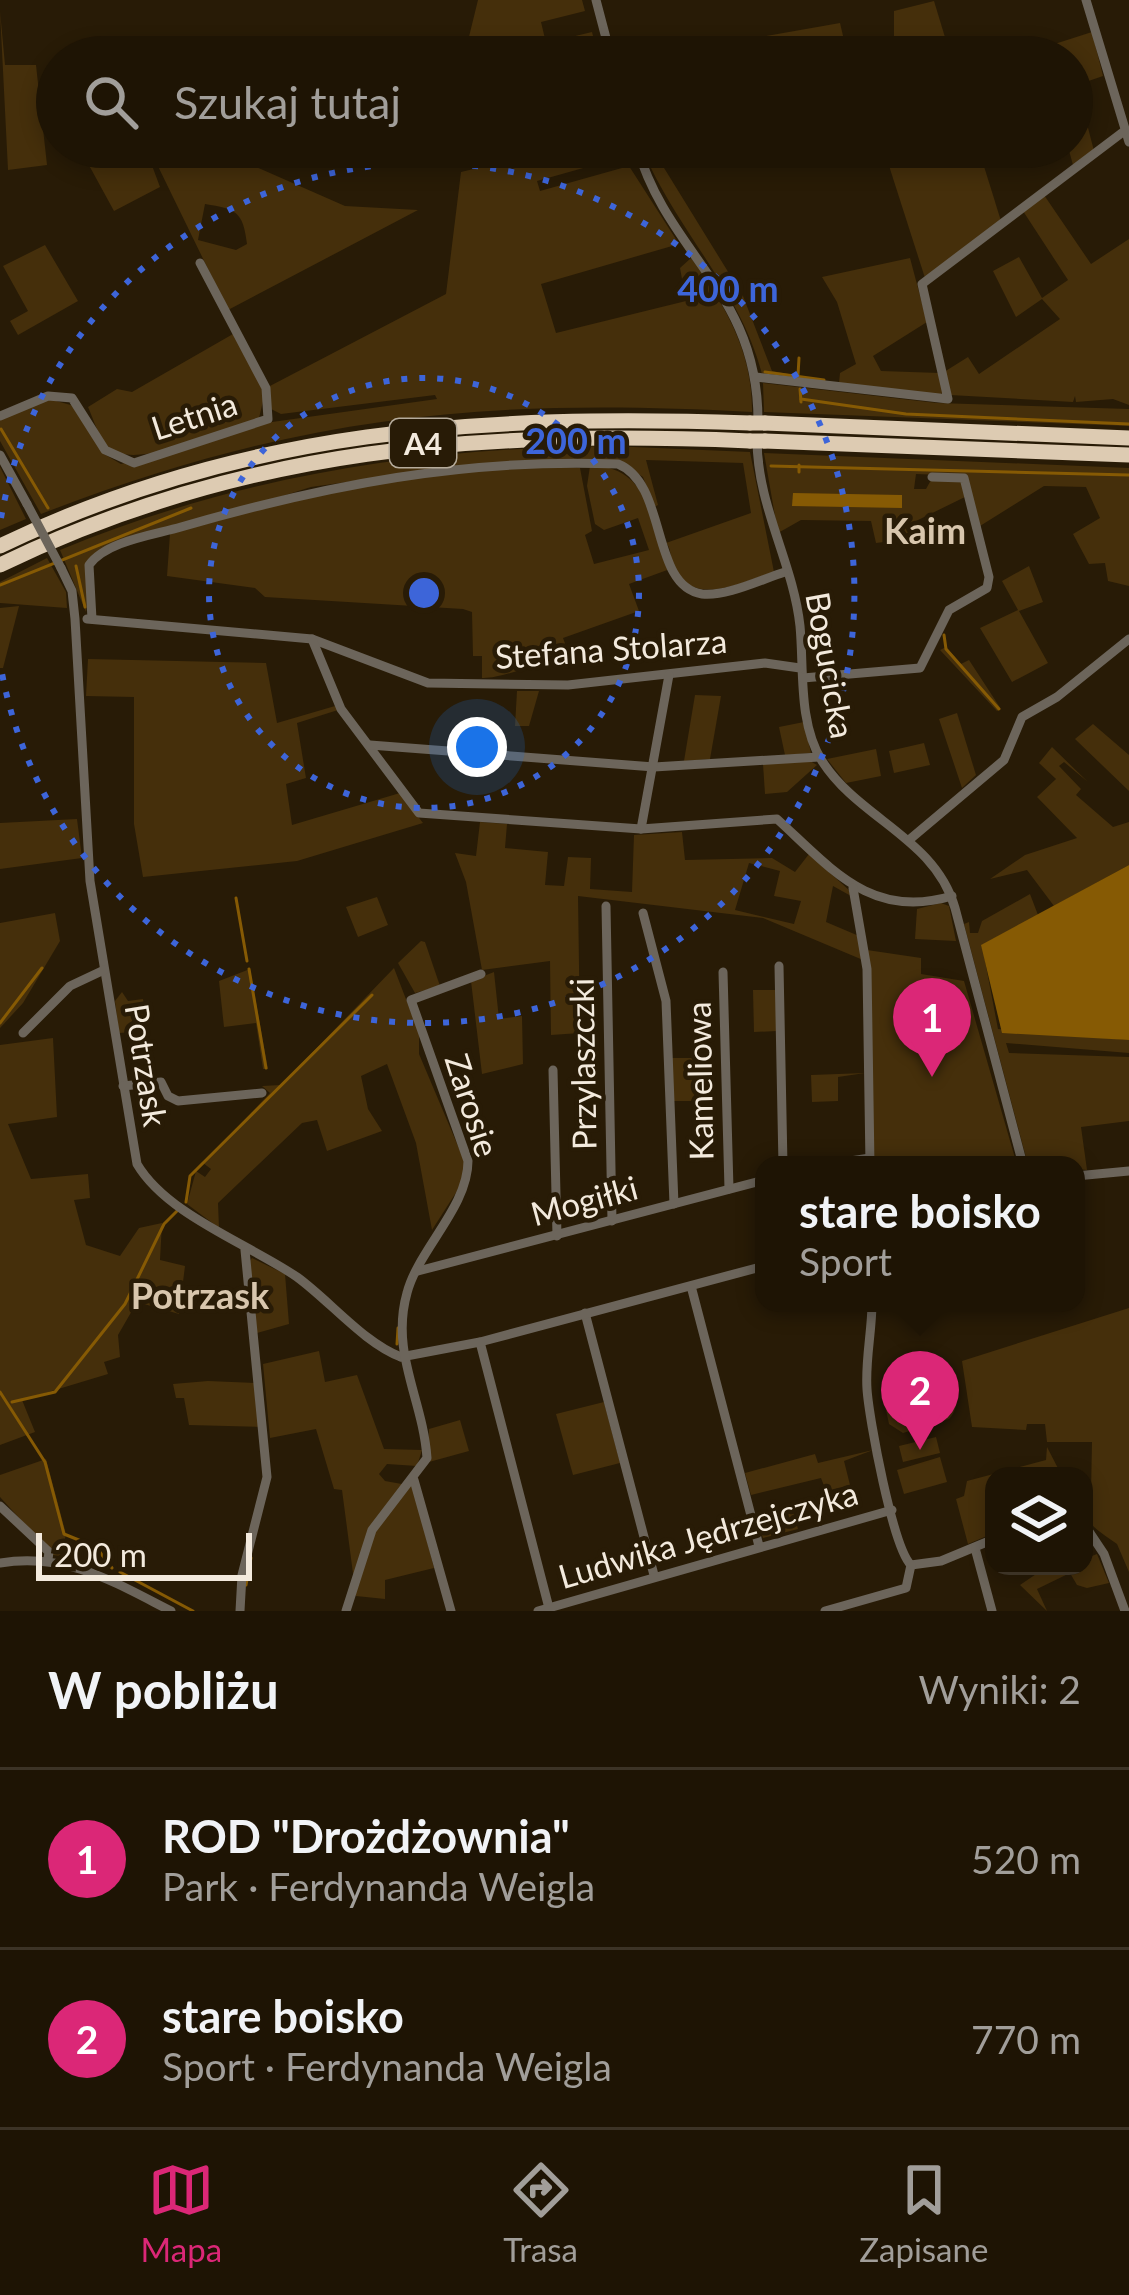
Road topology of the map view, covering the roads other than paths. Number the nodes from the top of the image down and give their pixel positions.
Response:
1 (596, 0) edge
2 (1086, 0) edge
3 (605, 36) edge
4 (1126, 137) edge
5 (1093, 161) edge
6 (646, 168) edge
7 (1083, 168) edge
8 (200, 262) dead end
9 (756, 377) junction
10 (0, 416) edge
11 (758, 432) junction
12 (1129, 438) edge
13 (0, 455) edge
14 (1129, 455) edge
15 (932, 477) dead end
16 (0, 546) edge
17 (0, 566) edge
18 (785, 572) junction
19 (75, 619) junction
20 (92, 619) junction
21 (312, 639) junction
22 (1129, 639) edge
23 (801, 673) junction
24 (670, 675) junction
25 (370, 745) junction
26 (820, 757) junction
27 (654, 767) junction
28 (641, 829) junction
29 (909, 840) junction
30 (854, 888) junction
31 (952, 896) junction
32 (606, 906) dead end
33 (643, 914) dead end
34 (779, 966) dead end
35 (104, 970) junction
36 (723, 972) dead end
37 (481, 974) dead end
38 (23, 1033) dead end
39 (553, 1070) dead end
40 (123, 1086) junction
41 (262, 1093) dead end
42 (783, 1156) edge
43 (870, 1156) edge
44 (1021, 1156) edge
45 (1129, 1171) edge
46 (1085, 1175) edge
47 (755, 1182) edge
48 (729, 1189) junction
49 (674, 1204) junction
50 (611, 1220) junction
51 (556, 1236) junction
52 (244, 1250) junction
53 (755, 1269) edge
54 (418, 1271) junction
55 (691, 1286) junction
56 (871, 1312) edge
57 (586, 1313) junction
58 (480, 1342) junction
59 (401, 1357) junction
60 (414, 1480) junction
61 (0, 1505) edge
62 (892, 1510) junction
63 (1093, 1538) edge
64 (985, 1544) edge
65 (759, 1546) junction
66 (975, 1548) junction
67 (48, 1559) junction
68 (0, 1563) edge
69 (911, 1565) junction
70 (654, 1574) junction
71 (544, 1609) edge
72 (171, 1611) edge
73 (240, 1611) edge
74 (346, 1611) edge
75 (451, 1611) edge
76 (825, 1611) edge
77 (992, 1611) edge
78 (1125, 1611) edge

1 - 3 street
2 - 4 street
4 - 5 street
6 - 9 street, Bogucicka
7 - 9 street
8 - 10 street, Letnia
9 - 18 street, Bogucicka
11 - 12 highway, A4
11 - 14 highway, A4
11 - 16 highway, A4
11 - 17 highway, A4
13 - 19 street, Potrzask, bridge
15 - 23 street, Stefana Stolarza
18 - 20 street
18 - 23 street, Bogucicka
19 - 20 street, Stefana Stolarza
19 - 35 street, Potrzask
20 - 21 street, Stefana Stolarza
21 - 24 street, Stefana Stolarza
21 - 25 street
22 - 29 street
23 - 24 street, Stefana Stolarza
23 - 26 street, Bogucicka
24 - 27 street
25 - 27 street
25 - 28 street
26 - 27 street
26 - 29 street, Bogucicka
27 - 28 street
28 - 30 street
29 - 31 street, Bogucicka
30 - 31 street
30 - 43 street
31 - 44 street, Bogucicka
32 - 50 street, Przylaszczki
33 - 49 street
34 - 42 street
35 - 38 street
35 - 40 street, Potrzask
36 - 48 street, Kameliowa
37 - 54 street, Zarosie
39 - 51 street
40 - 41 street
40 - 52 street, Potrzask
45 - 46 street
47 - 48 street, Mogiłki
48 - 49 street, Mogiłki
49 - 50 street, Mogiłki
50 - 51 street, Mogiłki
51 - 54 street, Mogiłki
52 - 59 street, Potrzask
52 - 73 street
53 - 55 street
54 - 59 street, Zarosie
55 - 57 street
55 - 65 street
56 - 62 street
57 - 58 street
57 - 70 street
58 - 59 street
58 - 71 street
59 - 60 street
60 - 74 street
60 - 75 street
61 - 67 street
62 - 65 street, Ludwika Jędrzejczyka
62 - 69 street
63 - 78 street
64 - 66 street
65 - 70 street, Ludwika Jędrzejczyka
66 - 69 street
66 - 77 street
67 - 68 street
67 - 72 street
69 - 76 street
70 - 71 street, Ludwika Jędrzejczyka

